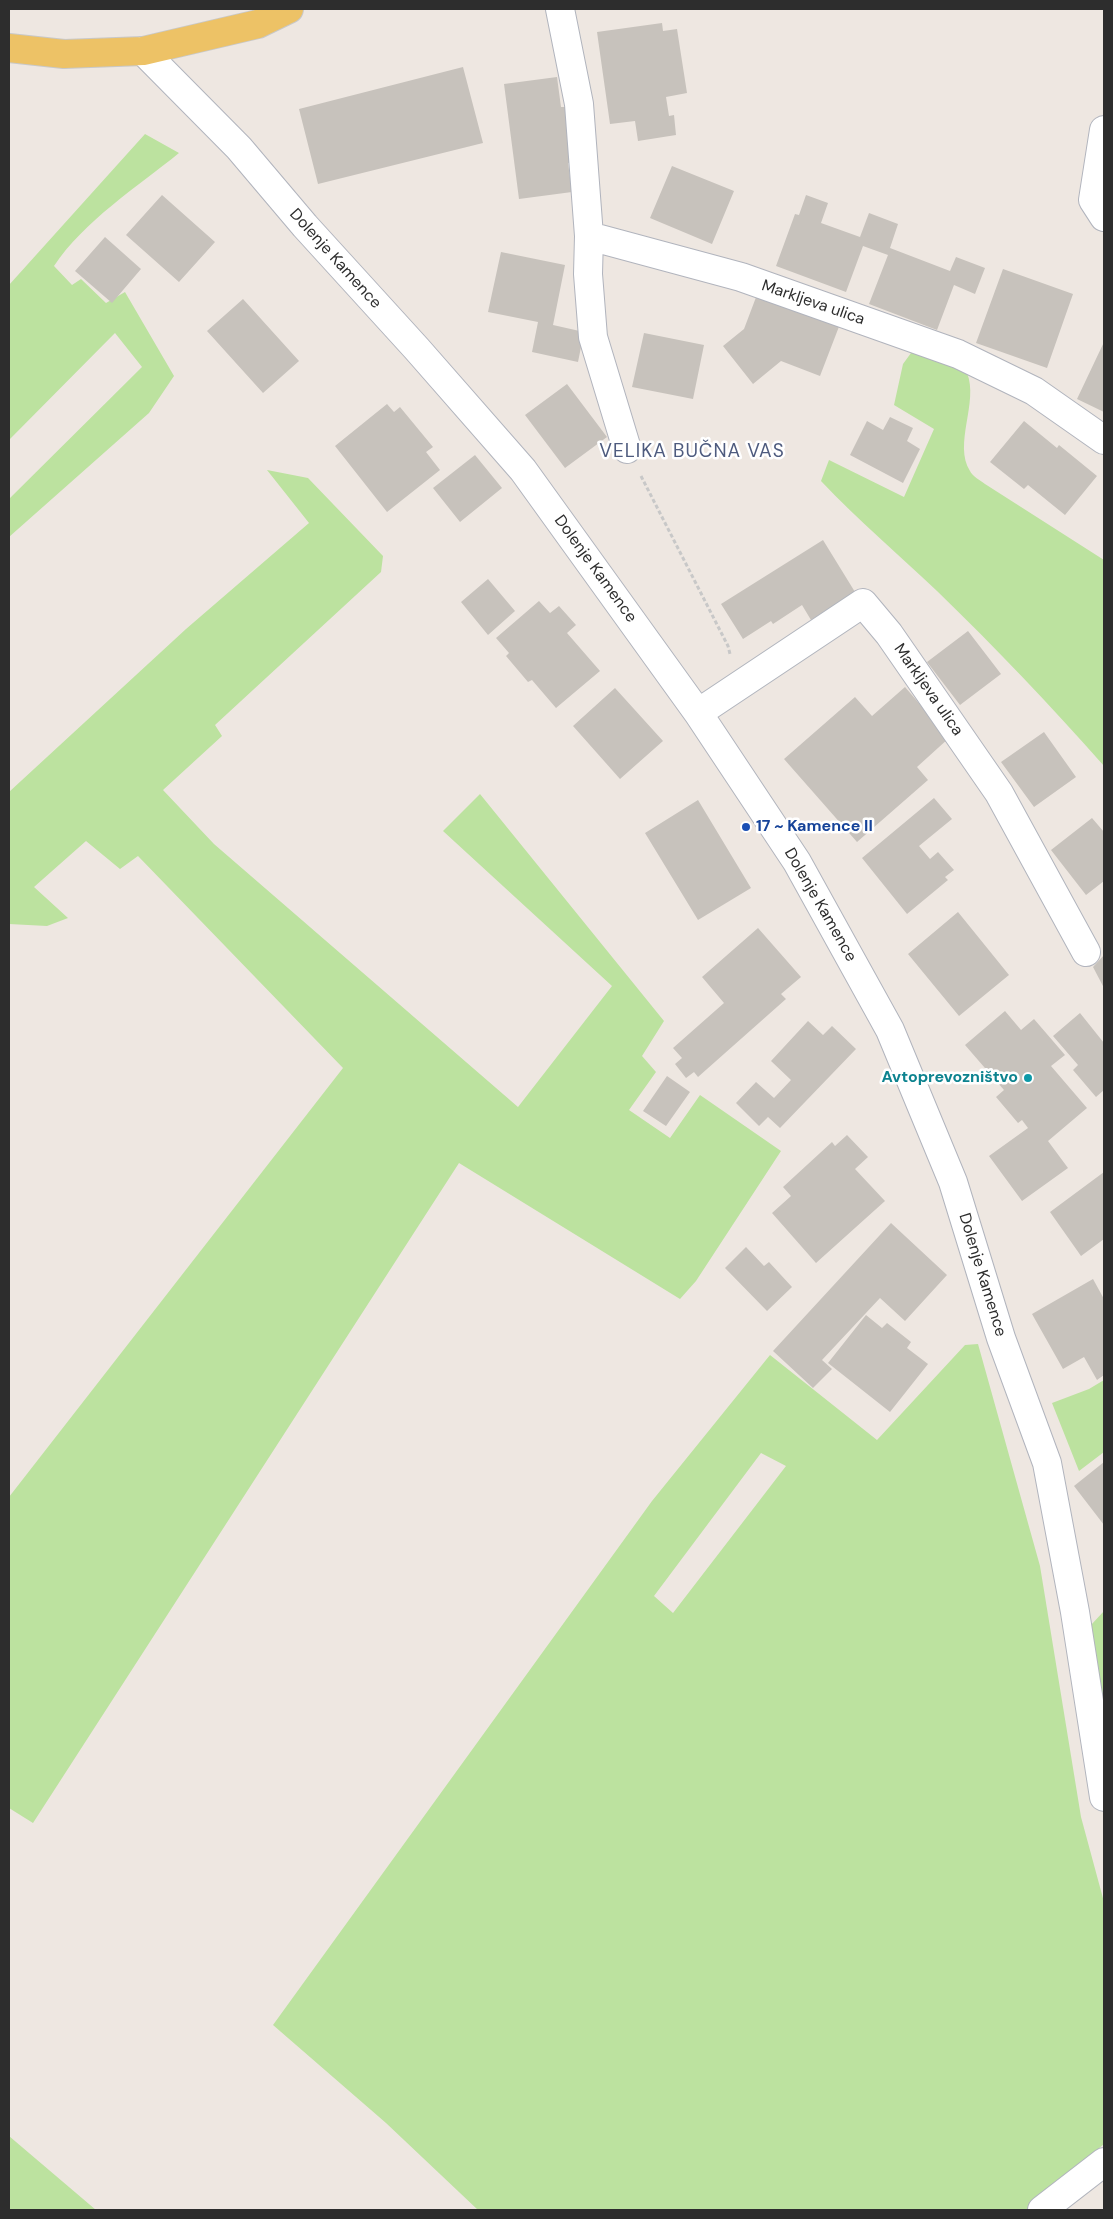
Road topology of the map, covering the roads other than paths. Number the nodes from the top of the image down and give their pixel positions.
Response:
1 (289, 9) edge
2 (560, 9) edge
3 (9, 48) edge
4 (143, 51) junction
5 (1104, 130) edge
6 (1104, 217) edge
7 (589, 236) junction
8 (1104, 440) edge
9 (627, 449) road end
10 (698, 713) junction
11 (1086, 952) dead end
12 (1104, 1797) edge
13 (1104, 2162) edge
14 (1042, 2210) edge

1 - 4 main road
2 - 7 street
3 - 4 main road
4 - 10 street, Dolenje Kamence
5 - 6 street
7 - 8 street, Markljeva ulica
7 - 9 street
10 - 11 street, Markljeva ulica
10 - 12 street, Dolenje Kamence
13 - 14 street

